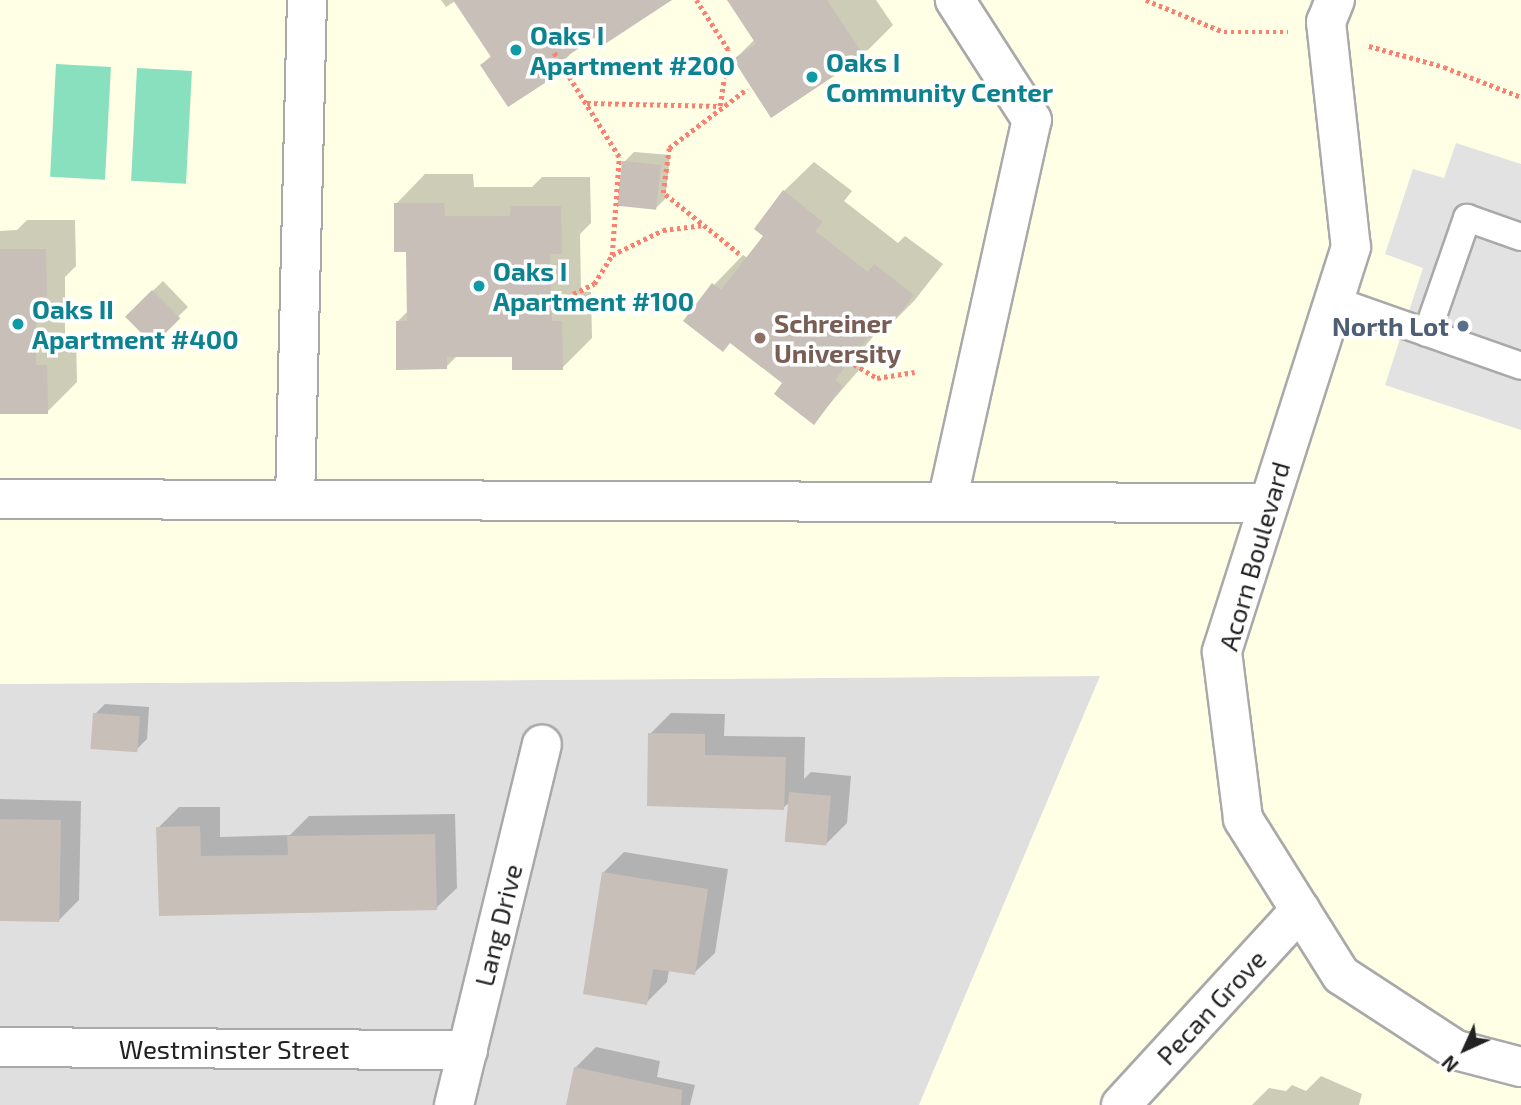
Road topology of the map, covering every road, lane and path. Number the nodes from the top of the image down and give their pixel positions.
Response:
1 (307, 0) edge
2 (696, 0) edge
3 (955, 0) edge
4 (1146, 0) edge
5 (1335, 0) edge
6 (1296, 33) dead end
7 (1367, 46) dead end
8 (554, 53) dead end
9 (747, 89) dead end
10 (1521, 97) edge
11 (587, 103) junction
12 (720, 106) junction
13 (703, 225) junction
14 (1521, 237) edge
15 (739, 254) dead end
16 (612, 255) junction
17 (542, 298) dead end
18 (1334, 300) junction
19 (1427, 333) junction
20 (842, 357) dead end
21 (1521, 366) edge
22 (915, 372) dead end
23 (0, 499) edge
24 (295, 500) junction
25 (947, 502) junction
26 (1266, 503) junction
27 (542, 745) dead end
28 (1300, 910) junction
29 (0, 1047) edge
30 (468, 1050) junction
31 (1521, 1067) edge
32 (454, 1105) edge
33 (1121, 1105) edge

1 - 24 street
2 - 12 path
3 - 25 street
4 - 6 path
5 - 18 street, Acorn Boulevard
7 - 10 path
8 - 11 path
9 - 12 path
11 - 12 path
11 - 16 path
12 - 13 path
13 - 15 path
13 - 16 path
14 - 19 lane
16 - 17 path
18 - 19 lane
18 - 26 street, Acorn Boulevard
19 - 21 lane
20 - 22 path
23 - 24 street
24 - 25 street
25 - 26 street
26 - 28 street, Acorn Boulevard
27 - 30 street, Lang Drive
28 - 31 street, Acorn Boulevard
28 - 33 street, Pecan Grove
29 - 30 street, Westminster Street
30 - 32 street, Lang Drive

